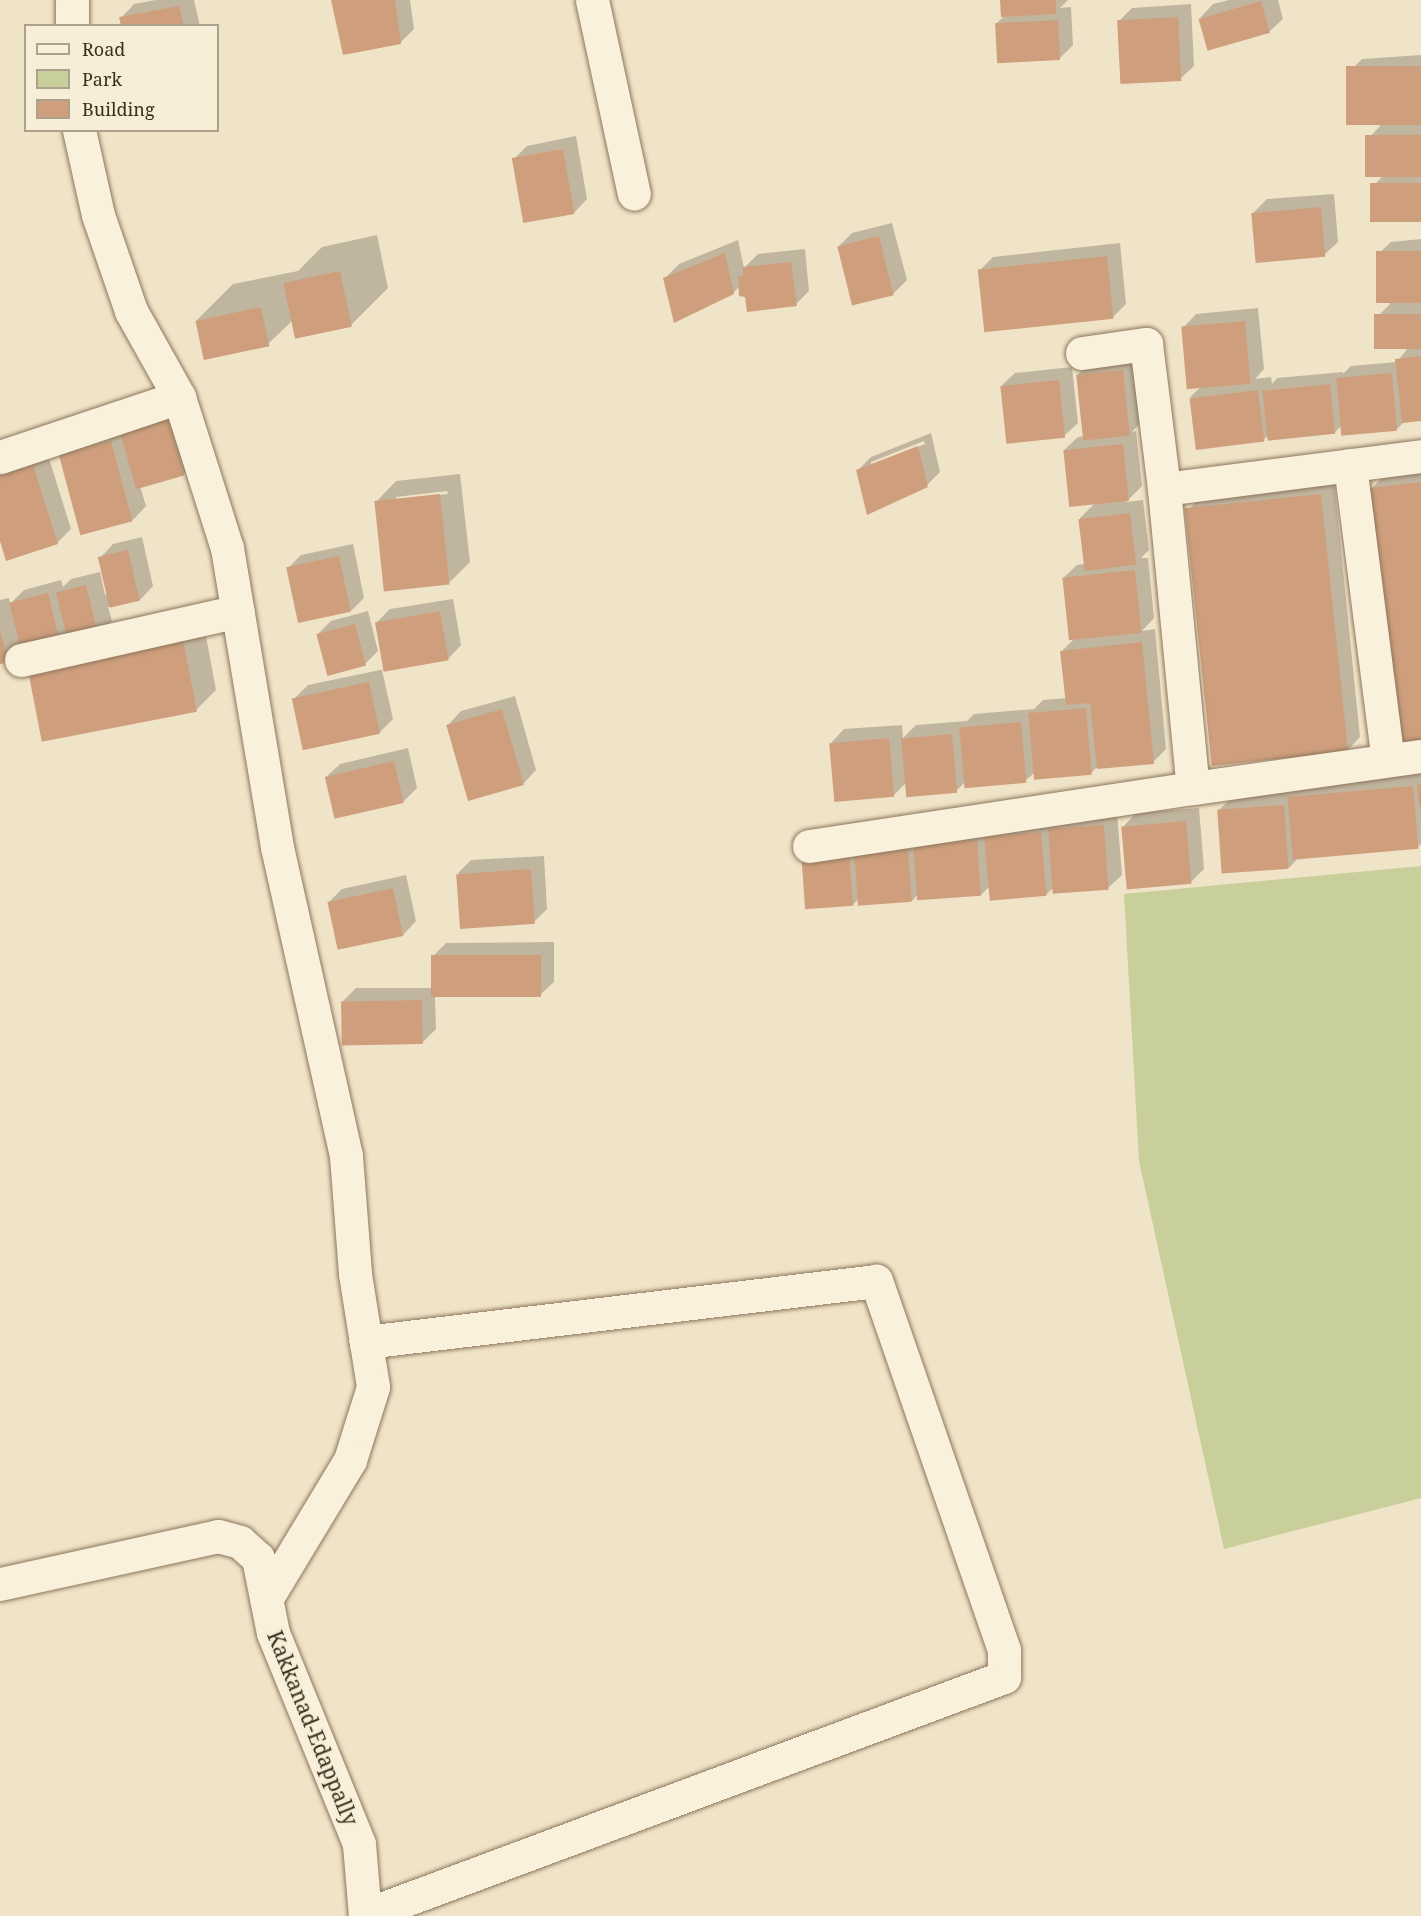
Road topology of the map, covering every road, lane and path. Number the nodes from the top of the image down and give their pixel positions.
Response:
1 (73, 0) edge
2 (592, 0) edge
3 (72, 24) edge
4 (80, 132) edge
5 (633, 195) dead end
6 (1082, 353) dead end
7 (179, 397) junction
8 (1421, 456) edge
9 (0, 457) edge
10 (1350, 465) junction
11 (1164, 489) junction
12 (238, 611) junction
13 (21, 660) dead end
14 (1421, 756) edge
15 (1388, 760) junction
16 (1192, 788) junction
17 (809, 846) dead end
18 (366, 1342) junction
19 (0, 1584) edge
20 (266, 1599) junction
21 (365, 1915) edge

1 - 3 street
2 - 5 street
4 - 7 street
6 - 11 street
7 - 9 street
7 - 12 street
8 - 10 street
10 - 11 street
10 - 15 street
11 - 16 street
12 - 13 street
12 - 18 street
14 - 15 street
15 - 16 street
16 - 17 street
18 - 20 street
18 - 21 street
19 - 20 street, Kakkanad-Edappally
20 - 21 street, Kakkanad-Edappally

